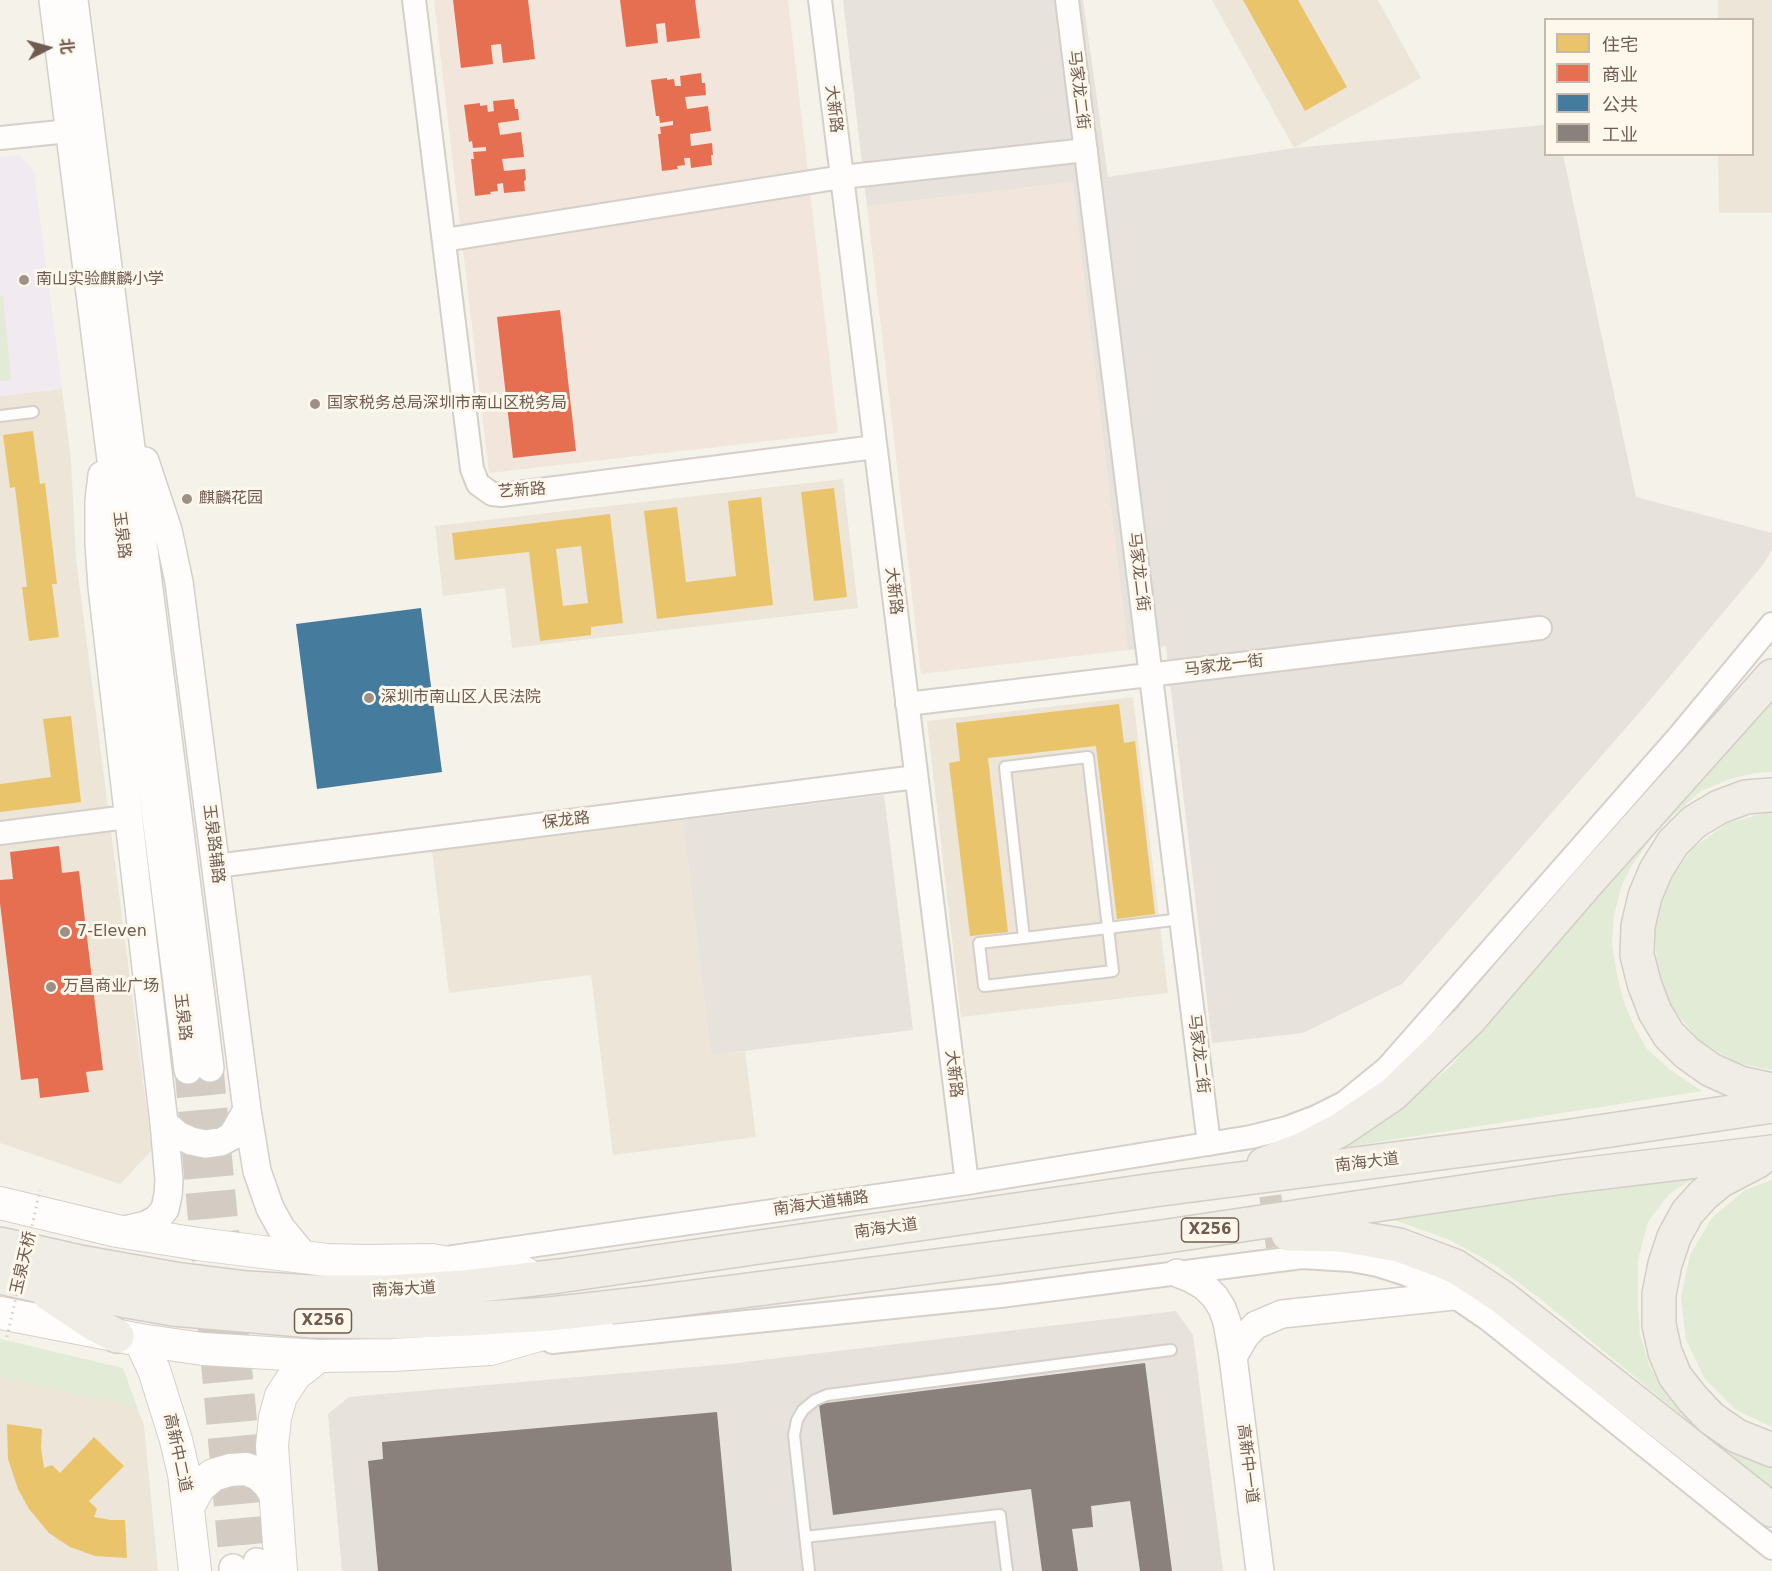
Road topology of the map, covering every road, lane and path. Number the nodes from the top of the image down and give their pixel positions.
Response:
1 (53, 0) edge
2 (74, 0) edge
3 (414, 0) edge
4 (820, 0) edge
5 (1067, 0) edge
6 (69, 130) junction
7 (0, 138) edge
8 (1086, 150) junction
9 (842, 177) junction
10 (444, 240) junction
11 (33, 412) dead end
12 (0, 416) edge
13 (118, 425) junction
14 (875, 447) junction
15 (1772, 624) edge
16 (1540, 628) dead end
17 (1151, 675) junction
18 (1772, 676) edge
19 (907, 704) junction
20 (916, 777) junction
21 (1772, 795) edge
22 (127, 817) junction
23 (0, 833) edge
24 (216, 866) junction
25 (1181, 919) junction
26 (1108, 928) junction
27 (1024, 938) junction
28 (199, 1069) tunnel mouth
29 (1772, 1090) edge
30 (1772, 1107) edge
31 (247, 1110) junction
32 (164, 1123) junction
33 (1209, 1144) junction
34 (1772, 1154) edge
35 (967, 1183) junction
36 (40, 1190) dead end
37 (1154, 1190) junction
38 (0, 1203) edge
39 (117, 1231) junction
40 (1161, 1237) junction
41 (0, 1244) edge
42 (306, 1258) junction
43 (432, 1260) junction
44 (1177, 1273) junction
45 (559, 1276) junction
46 (0, 1277) edge
47 (34, 1286) junction
48 (1454, 1296) junction
49 (648, 1304) junction
50 (4, 1325) edge
51 (128, 1338) junction
52 (490, 1349) junction
53 (1171, 1350) dead end
54 (319, 1356) junction
55 (1233, 1357) junction
56 (1772, 1450) edge
57 (274, 1492) junction
58 (188, 1507) junction
59 (1772, 1510) edge
60 (806, 1537) junction
61 (1772, 1548) edge
62 (253, 1568) edge
63 (195, 1571) edge
64 (809, 1571) edge
65 (1007, 1571) edge
66 (1260, 1571) edge

1 - 6 street, 玉泉路
2 - 13 street, 玉泉路
3 - 10 street, 艺新路
4 - 9 street, 大新路
5 - 8 street, 马家龙二街
6 - 7 street
6 - 13 street, 玉泉路
8 - 9 street
8 - 17 street, 马家龙二街
9 - 10 street
9 - 14 street, 大新路
10 - 14 street, 艺新路
11 - 12 lane
13 - 22 street
13 - 24 street, 玉泉路辅路
13 - 28 street, 玉泉路
14 - 19 street, 大新路
15 - 33 street, 南海大道辅路
16 - 17 street, 马家龙一街
17 - 19 street, 马家龙一街
17 - 25 street, 马家龙二街
18 - 37 main road
19 - 20 street, 大新路
20 - 24 street, 保龙路
20 - 35 street, 大新路
21 - 29 main road
22 - 23 street
22 - 32 street
24 - 31 street, 玉泉路辅路
25 - 26 lane
25 - 33 street, 马家龙二街
26 - 27 lane
26 - 27 lane
26 - 27 lane
30 - 37 main road, 南海大道 / X256
31 - 32 street
31 - 42 street, 玉泉路辅路
32 - 39 street
33 - 35 street, 南海大道辅路
34 - 40 main road, 南海大道 / X256
34 - 56 main road
35 - 43 street, 南海大道辅路
36 - 50 path, 玉泉天桥, bridge
37 - 45 main road, 南海大道 / X256
38 - 39 main road
39 - 42 main road
40 - 49 main road, 南海大道 / X256
40 - 59 main road
41 - 45 main road, 南海大道 / X256
42 - 43 main road
43 - 45 main road
44 - 48 street
44 - 52 street
44 - 55 street, 高新中一道
46 - 47 main road, 南海大道 / X256
47 - 49 main road, 南海大道 / X256
47 - 51 main road
48 - 55 street
48 - 61 street
49 - 52 main road
50 - 51 main road
51 - 54 main road
51 - 58 main road, 高新中二道
52 - 54 main road
53 - 60 lane
54 - 57 main road
55 - 66 street, 高新中一道
57 - 58 main road
57 - 62 main road
58 - 63 main road, 高新中二道
60 - 64 lane
60 - 65 lane

